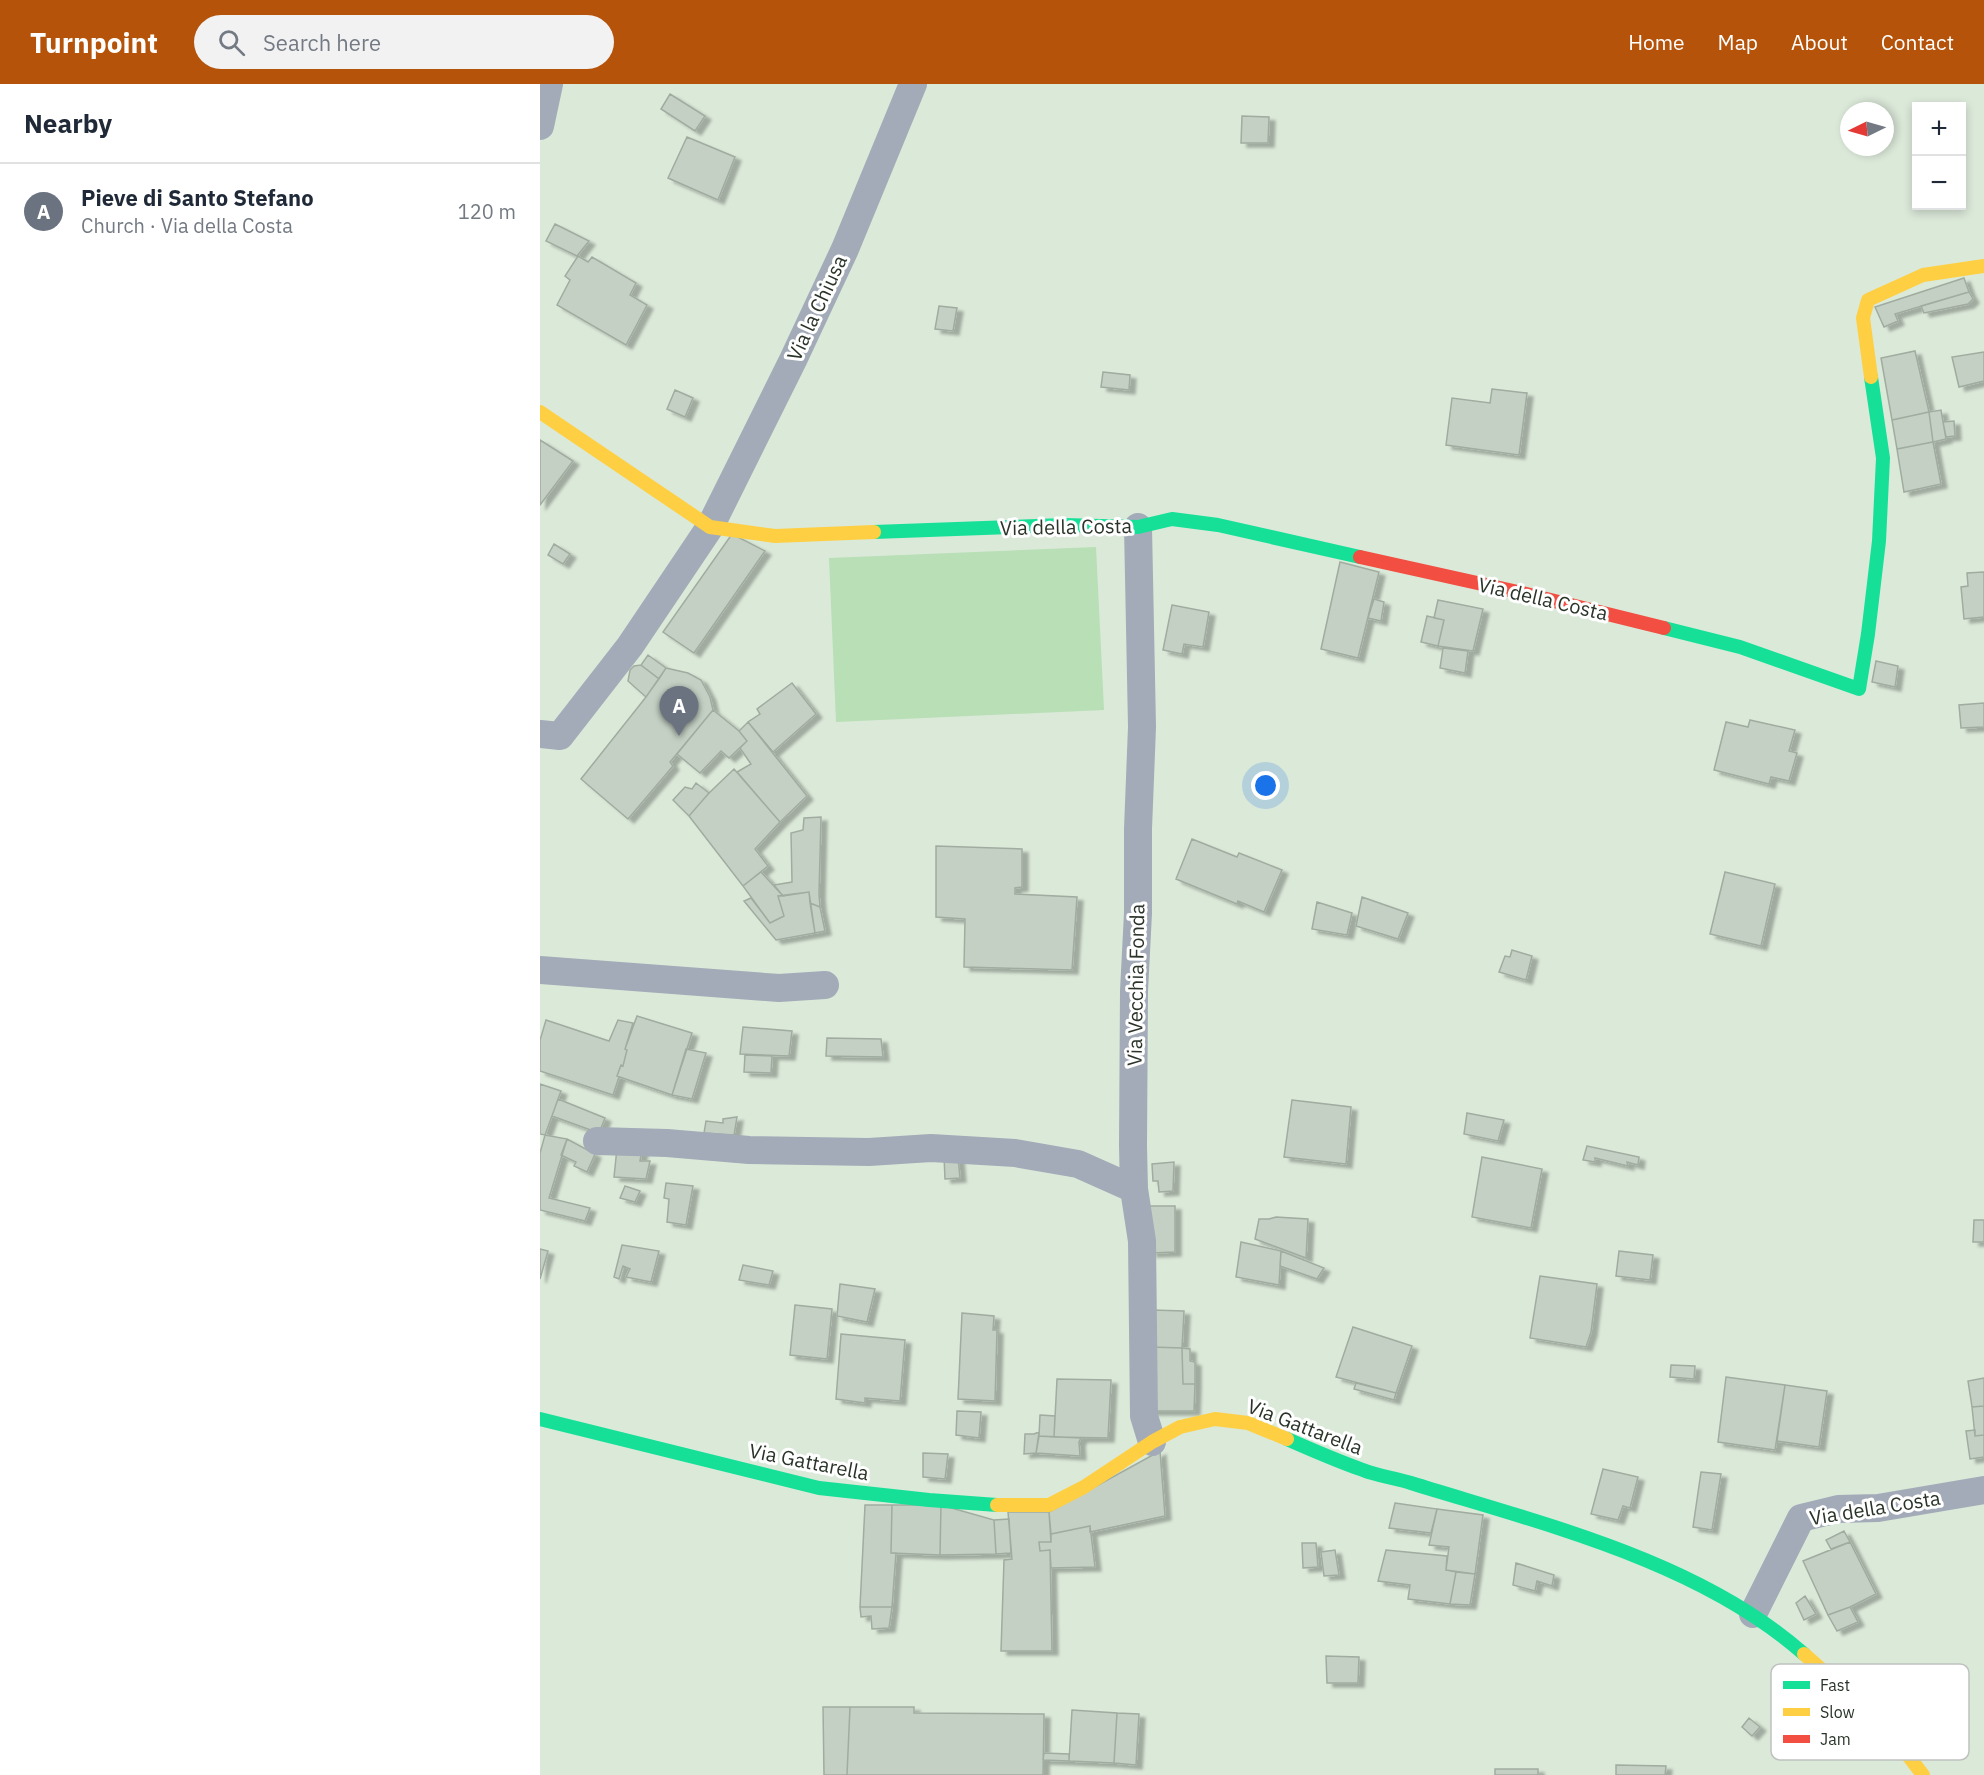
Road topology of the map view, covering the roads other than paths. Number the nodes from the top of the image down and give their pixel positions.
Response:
1 (549, 84) edge
2 (913, 84) edge
3 (540, 126) edge
4 (1984, 266) edge
5 (540, 412) edge
6 (1138, 527) junction
7 (710, 528) junction
8 (540, 734) edge
9 (540, 970) edge
10 (825, 984) dead end
11 (597, 1141) dead end
12 (1134, 1189) junction
13 (540, 1419) edge
14 (1152, 1442) junction
15 (1984, 1490) edge
16 (1753, 1614) junction
17 (1816, 1664) edge
18 (1912, 1760) edge
19 (1923, 1775) edge

1 - 3 street
2 - 7 street, Via la Chiusa
4 - 6 street, Via della Costa
5 - 7 street
6 - 7 street, Via della Costa
6 - 12 street, Via Vecchia Fonda
7 - 8 street, Via la Chiusa
9 - 10 street
11 - 12 street
12 - 14 street, Via Vecchia Fonda
13 - 14 street, Via Gattarella
14 - 16 street, Via Gattarella
15 - 16 street, Via della Costa
16 - 17 street, Via Gattarella
18 - 19 street, Via Gattarella

